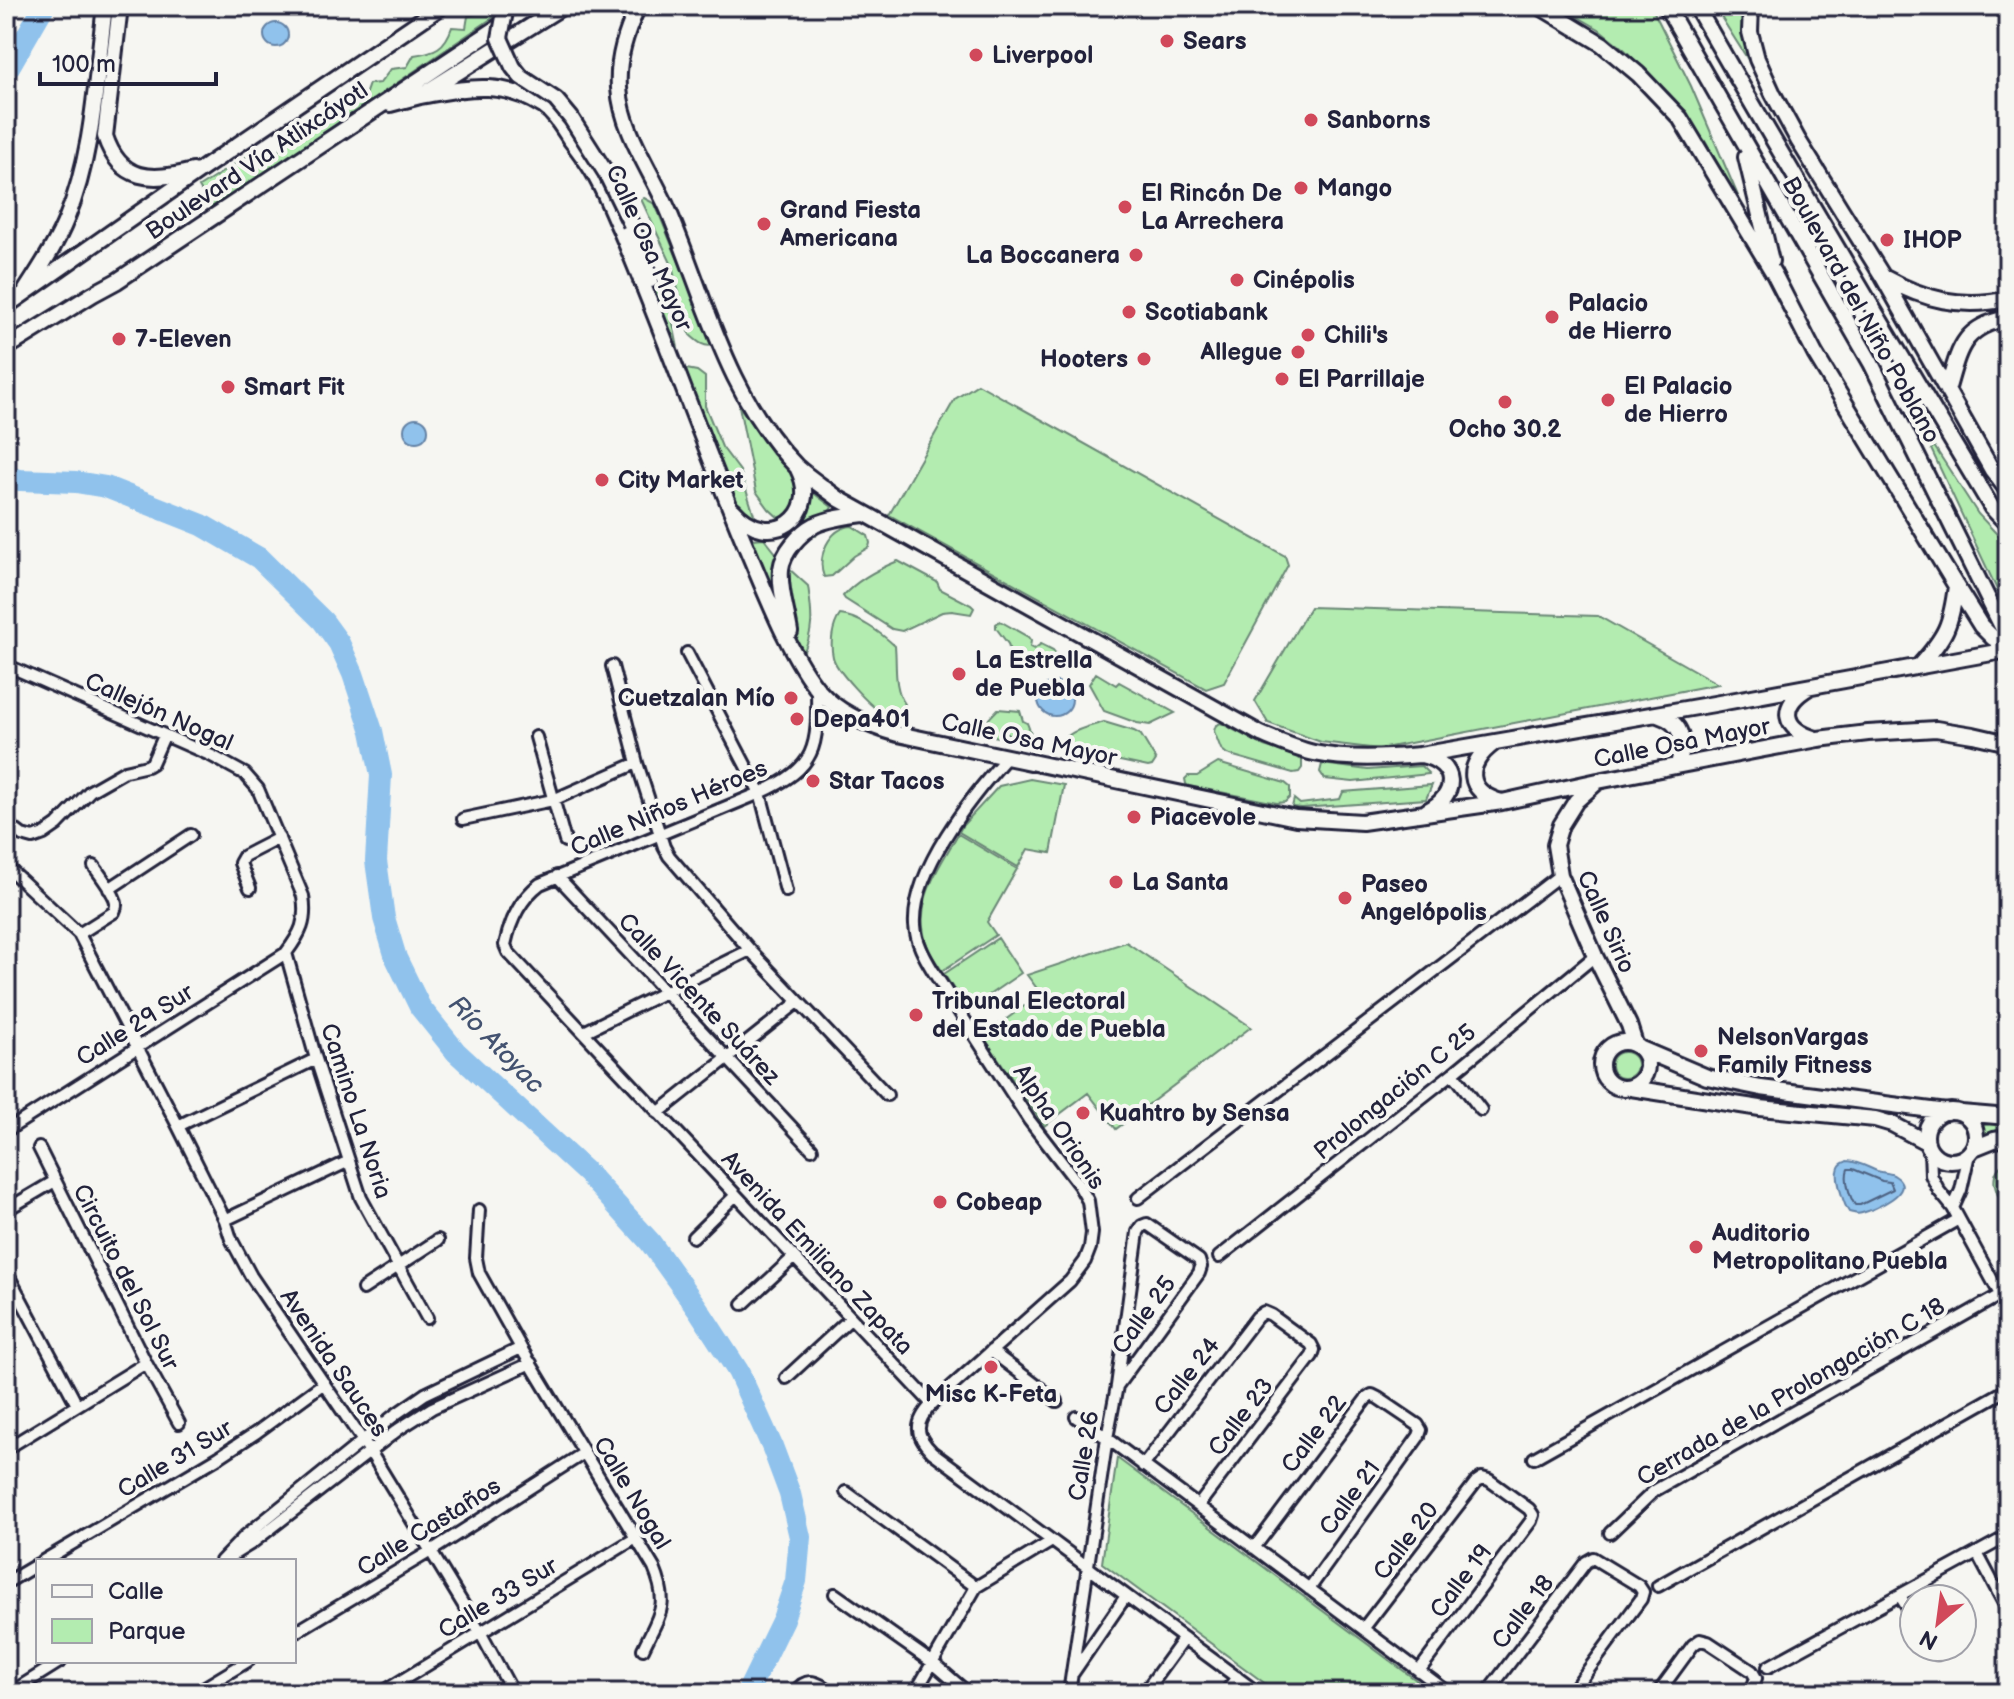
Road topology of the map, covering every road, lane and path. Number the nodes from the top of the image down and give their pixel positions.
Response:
1 (105, 6) edge
2 (120, 6) edge
3 (442, 6) edge
4 (509, 6) edge
5 (530, 6) edge
6 (563, 6) edge
7 (638, 6) edge
8 (1539, 6) edge
9 (1666, 6) edge
10 (1696, 6) edge
11 (1751, 6) edge
12 (420, 96) junction
13 (378, 107) junction
14 (1742, 141) junction
15 (205, 167) junction
16 (1774, 274) junction
17 (1883, 277) junction
18 (23, 295) junction
19 (2008, 299) edge
20 (6, 306) edge
21 (655, 314) junction
22 (2008, 318) edge
23 (6, 348) edge
24 (1947, 391) junction
25 (797, 467) junction
26 (2008, 491) edge
27 (728, 504) junction
28 (865, 514) junction
29 (2008, 525) edge
30 (1956, 586) junction
31 (2008, 639) edge
32 (2008, 648) edge
33 (793, 651) junction
34 (687, 653) dead end
35 (6, 665) edge
36 (1920, 665) junction
37 (612, 666) dead end
38 (1812, 686) junction
39 (817, 689) junction
40 (1655, 714) junction
41 (164, 736) junction
42 (536, 737) dead end
43 (1818, 739) junction
44 (1494, 743) junction
45 (2008, 743) edge
46 (1420, 755) junction
47 (1007, 757) junction
48 (637, 763) junction
49 (1678, 765) junction
50 (1598, 781) junction
51 (760, 793) junction
52 (553, 800) junction
53 (1502, 802) junction
54 (1423, 813) junction
55 (463, 819) dead end
56 (6, 823) edge
57 (191, 835) dead end
58 (660, 835) junction
59 (277, 840) junction
60 (565, 841) dead end
61 (6, 866) edge
62 (94, 866) dead end
63 (1560, 875) junction
64 (557, 876) junction
65 (250, 888) dead end
66 (109, 889) junction
67 (786, 891) dead end
68 (79, 934) junction
69 (505, 945) joint
70 (750, 950) junction
71 (286, 953) junction
72 (1595, 956) junction
73 (664, 992) junction
74 (798, 1002) junction
75 (584, 1032) junction
76 (1638, 1046) junction
77 (137, 1047) junction
78 (726, 1058) junction
79 (316, 1059) junction
80 (1453, 1073) junction
81 (1631, 1088) junction
82 (1761, 1088) junction
83 (887, 1095) dead end
84 (1760, 1108) junction
85 (1481, 1110) dead end
86 (1954, 1112) junction
87 (658, 1113) junction
88 (2008, 1117) edge
89 (178, 1126) junction
90 (6, 1131) edge
91 (2008, 1138) edge
92 (1928, 1146) junction
93 (39, 1148) dead end
94 (812, 1149) dead end
95 (1971, 1151) junction
96 (349, 1161) junction
97 (55, 1181) junction
98 (736, 1195) junction
99 (1138, 1198) dead end
100 (1953, 1208) junction
101 (6, 1210) edge
102 (479, 1210) dead end
103 (1959, 1219) junction
104 (225, 1220) junction
105 (693, 1237) dead end
106 (438, 1240) dead end
107 (794, 1257) junction
108 (1219, 1257) dead end
109 (398, 1266) junction
110 (1201, 1267) joint
111 (6, 1271) edge
112 (363, 1289) dead end
113 (2000, 1295) junction
114 (20, 1296) junction
115 (743, 1304) dead end
116 (6, 1306) edge
117 (2008, 1309) edge
118 (1264, 1312) joint
119 (427, 1318) dead end
120 (851, 1318) junction
121 (521, 1348) junction
122 (991, 1351) junction
123 (146, 1363) junction
124 (531, 1363) junction
125 (786, 1378) dead end
126 (324, 1383) junction
127 (1117, 1386) junction
128 (2008, 1389) edge
129 (1057, 1401) dead end
130 (932, 1404) junction
131 (77, 1405) junction
132 (1076, 1417) dead end
133 (179, 1423) dead end
134 (1421, 1430) joint
135 (1107, 1438) junction
136 (362, 1440) junction
137 (6, 1449) edge
138 (371, 1453) junction
139 (584, 1453) junction
140 (1534, 1458) dead end
141 (1143, 1466) junction
142 (1482, 1478) joint
143 (846, 1492) dead end
144 (1198, 1506) junction
145 (1610, 1533) dead end
146 (2008, 1536) edge
147 (636, 1538) junction
148 (1052, 1541) junction
149 (1254, 1548) junction
150 (431, 1551) junction
151 (1977, 1553) junction
152 (45, 1559) edge
153 (224, 1559) edge
154 (225, 1559) edge
155 (36, 1564) edge
156 (1087, 1567) junction
157 (6, 1583) edge
158 (1923, 1583) edge
159 (1658, 1586) dead end
160 (976, 1587) junction
161 (1309, 1589) junction
162 (835, 1594) dead end
163 (1126, 1596) junction
164 (1898, 1597) edge
165 (2008, 1611) edge
166 (1363, 1629) junction
167 (296, 1632) edge
168 (480, 1632) junction
169 (1184, 1638) junction
170 (643, 1649) dead end
171 (58, 1663) edge
172 (245, 1663) edge
173 (933, 1663) junction
174 (1768, 1667) dead end
175 (1419, 1671) junction
176 (1072, 1675) junction
177 (1237, 1677) junction
178 (10, 1693) edge
179 (195, 1693) edge
180 (381, 1693) edge
181 (513, 1693) edge
182 (794, 1693) edge
183 (833, 1693) edge
184 (915, 1693) edge
185 (968, 1693) edge
186 (1069, 1693) edge
187 (1144, 1693) edge
188 (1225, 1693) edge
189 (1258, 1693) edge
190 (1449, 1693) edge
191 (1487, 1693) edge
192 (1571, 1693) edge
193 (1658, 1693) edge
194 (1748, 1693) edge

1 - 18 street
2 - 15 street
3 - 15 street, Boulevard Vía Atlixcáyotl
4 - 21 street, bridge
5 - 13 street, Boulevard Vía Atlixcáyotl
6 - 12 street
7 - 25 street, Calle Osa Mayor
8 - 16 street
9 - 14 street, Boulevard del Niño Poblano
10 - 29 street, Boulevard del Niño Poblano
11 - 17 street
12 - 13 street
12 - 21 street, Calle Osa Mayor
13 - 23 street, Boulevard Vía Atlixcáyotl
14 - 16 street
14 - 31 street, Boulevard del Niño Poblano
15 - 18 street, Boulevard Vía Atlixcáyotl
16 - 30 street
17 - 19 street
17 - 24 street
18 - 20 street, Boulevard Vía Atlixcáyotl
21 - 27 street, Calle Osa Mayor
22 - 24 street
24 - 26 street
25 - 27 street
25 - 28 street, Calle Osa Mayor
27 - 33 street, Calle Osa Mayor
28 - 33 street
28 - 46 street, Calle Osa Mayor
30 - 32 street
30 - 36 street
32 - 36 street, Calle Osa Mayor
33 - 39 street, Calle Osa Mayor
34 - 51 street
35 - 41 street, Callejón Nogal
36 - 38 street, Calle Osa Mayor
37 - 48 street
38 - 40 street, Calle Osa Mayor
38 - 43 street
39 - 47 street, Calle Osa Mayor
39 - 51 street, Calle Niños Héroes
40 - 44 street, Calle Osa Mayor
40 - 49 street
41 - 56 street
41 - 59 street, Callejón Nogal
42 - 52 street
43 - 45 street, Calle Osa Mayor
43 - 49 street, Calle Osa Mayor
44 - 46 street, Calle Osa Mayor
44 - 53 street
46 - 54 street
47 - 54 street, Calle Osa Mayor
47 - 122 street, Alpha Orionis
48 - 52 street
48 - 58 street
49 - 50 street, Calle Osa Mayor
50 - 53 street, Calle Osa Mayor
50 - 63 street, Calle Sirio
51 - 58 street, Calle Niños Héroes
51 - 67 street
52 - 55 street
52 - 60 street
53 - 54 street, Calle Osa Mayor
57 - 66 street
58 - 64 street, Calle Niños Héroes
58 - 70 street
59 - 65 street
59 - 71 street, Callejón Nogal
61 - 68 street, Avenida Sauces
62 - 66 street
63 - 72 street, Calle Sirio
63 - 99 street
64 - 69 street, Calle Niños Héroes
64 - 73 street, Calle Vicente Suárez
66 - 68 street
68 - 77 street, Avenida Sauces
69 - 75 street, Avenida Emiliano Zapata
70 - 73 street
70 - 74 street
71 - 77 street, Calle 29 Sur
71 - 79 street, Camino La Noria
72 - 76 street, Calle Sirio
72 - 80 street, Prolongación C 25
73 - 75 street
73 - 78 street, Calle Vicente Suárez
74 - 78 street
74 - 83 street
75 - 87 street, Avenida Emiliano Zapata
76 - 81 street
76 - 81 street
76 - 82 street
77 - 89 street, Avenida Sauces
77 - 90 street, Calle 29 Sur
78 - 87 street
78 - 94 street, Calle Vicente Suárez
79 - 89 street
79 - 96 street, Camino La Noria
80 - 85 street
80 - 108 street, Prolongación C 25
81 - 84 street
82 - 84 street
82 - 86 street
84 - 92 street
86 - 88 street
86 - 92 street
86 - 95 street
87 - 98 street, Avenida Emiliano Zapata
89 - 104 street, Avenida Sauces
91 - 95 street
92 - 95 street
92 - 100 street
93 - 97 street, Circuito del Sol Sur
95 - 100 street
96 - 104 street
96 - 109 street, Camino La Noria
97 - 101 street
97 - 123 street, Circuito del Sol Sur
98 - 105 street
98 - 107 street, Avenida Emiliano Zapata
100 - 103 street
102 - 121 street, Calle Nogal
103 - 113 street
103 - 140 street
104 - 126 street, Avenida Sauces
106 - 109 street
107 - 115 street
107 - 120 street, Avenida Emiliano Zapata
109 - 112 street
109 - 119 street, Camino La Noria
110 - 127 street, Calle 25
110 - 127 street, Calle 26
111 - 114 street
113 - 117 street
113 - 145 street, Cerrada de la Prolongación C 18
114 - 116 street
114 - 131 street
118 - 141 street, Calle 24
118 - 144 street, Calle 23
120 - 125 street
120 - 130 street, Avenida Emiliano Zapata
121 - 124 street, Calle Nogal
121 - 136 street
122 - 129 street
122 - 130 street
123 - 131 street
123 - 133 street, Circuito del Sol Sur
124 - 138 street
124 - 139 street, Calle Nogal
126 - 136 street, Avenida Sauces
126 - 152 street, Calle 31 Sur
127 - 135 street, Calle 26
128 - 159 street
130 - 148 street
131 - 137 street
132 - 135 street
134 - 149 street, Calle 22
134 - 161 street, Calle 21
135 - 141 street
135 - 156 street, Calle 26
136 - 138 street, Avenida Sauces
136 - 153 street
138 - 150 street, Avenida Sauces
138 - 154 street
139 - 147 street, Calle Nogal
139 - 150 street, Calle Castaños
141 - 144 street
142 - 166 street, Calle 20
142 - 175 street, Calle 19
143 - 160 street
144 - 149 street
146 - 151 street
147 - 168 street, Calle 33 Sur
147 - 170 street, Calle Nogal
148 - 156 street
148 - 160 street
149 - 161 street
150 - 167 street, Calle Castaños
150 - 168 street, Avenida Sauces
151 - 158 street
151 - 165 street
155 - 157 street, Calle 31 Sur
156 - 163 street
156 - 176 street, Calle 26
160 - 173 street
161 - 166 street
162 - 173 street
163 - 169 street
163 - 176 street
164 - 174 street
166 - 175 street
168 - 180 street, Calle 33 Sur
168 - 181 street, Avenida Sauces
169 - 177 street
169 - 187 street
171 - 178 street
172 - 179 street
173 - 184 street
173 - 185 street
175 - 190 street
176 - 186 street, Calle 26
177 - 188 street
177 - 189 street
182 - 183 street
191 - 192 street, Calle 18
193 - 194 street

